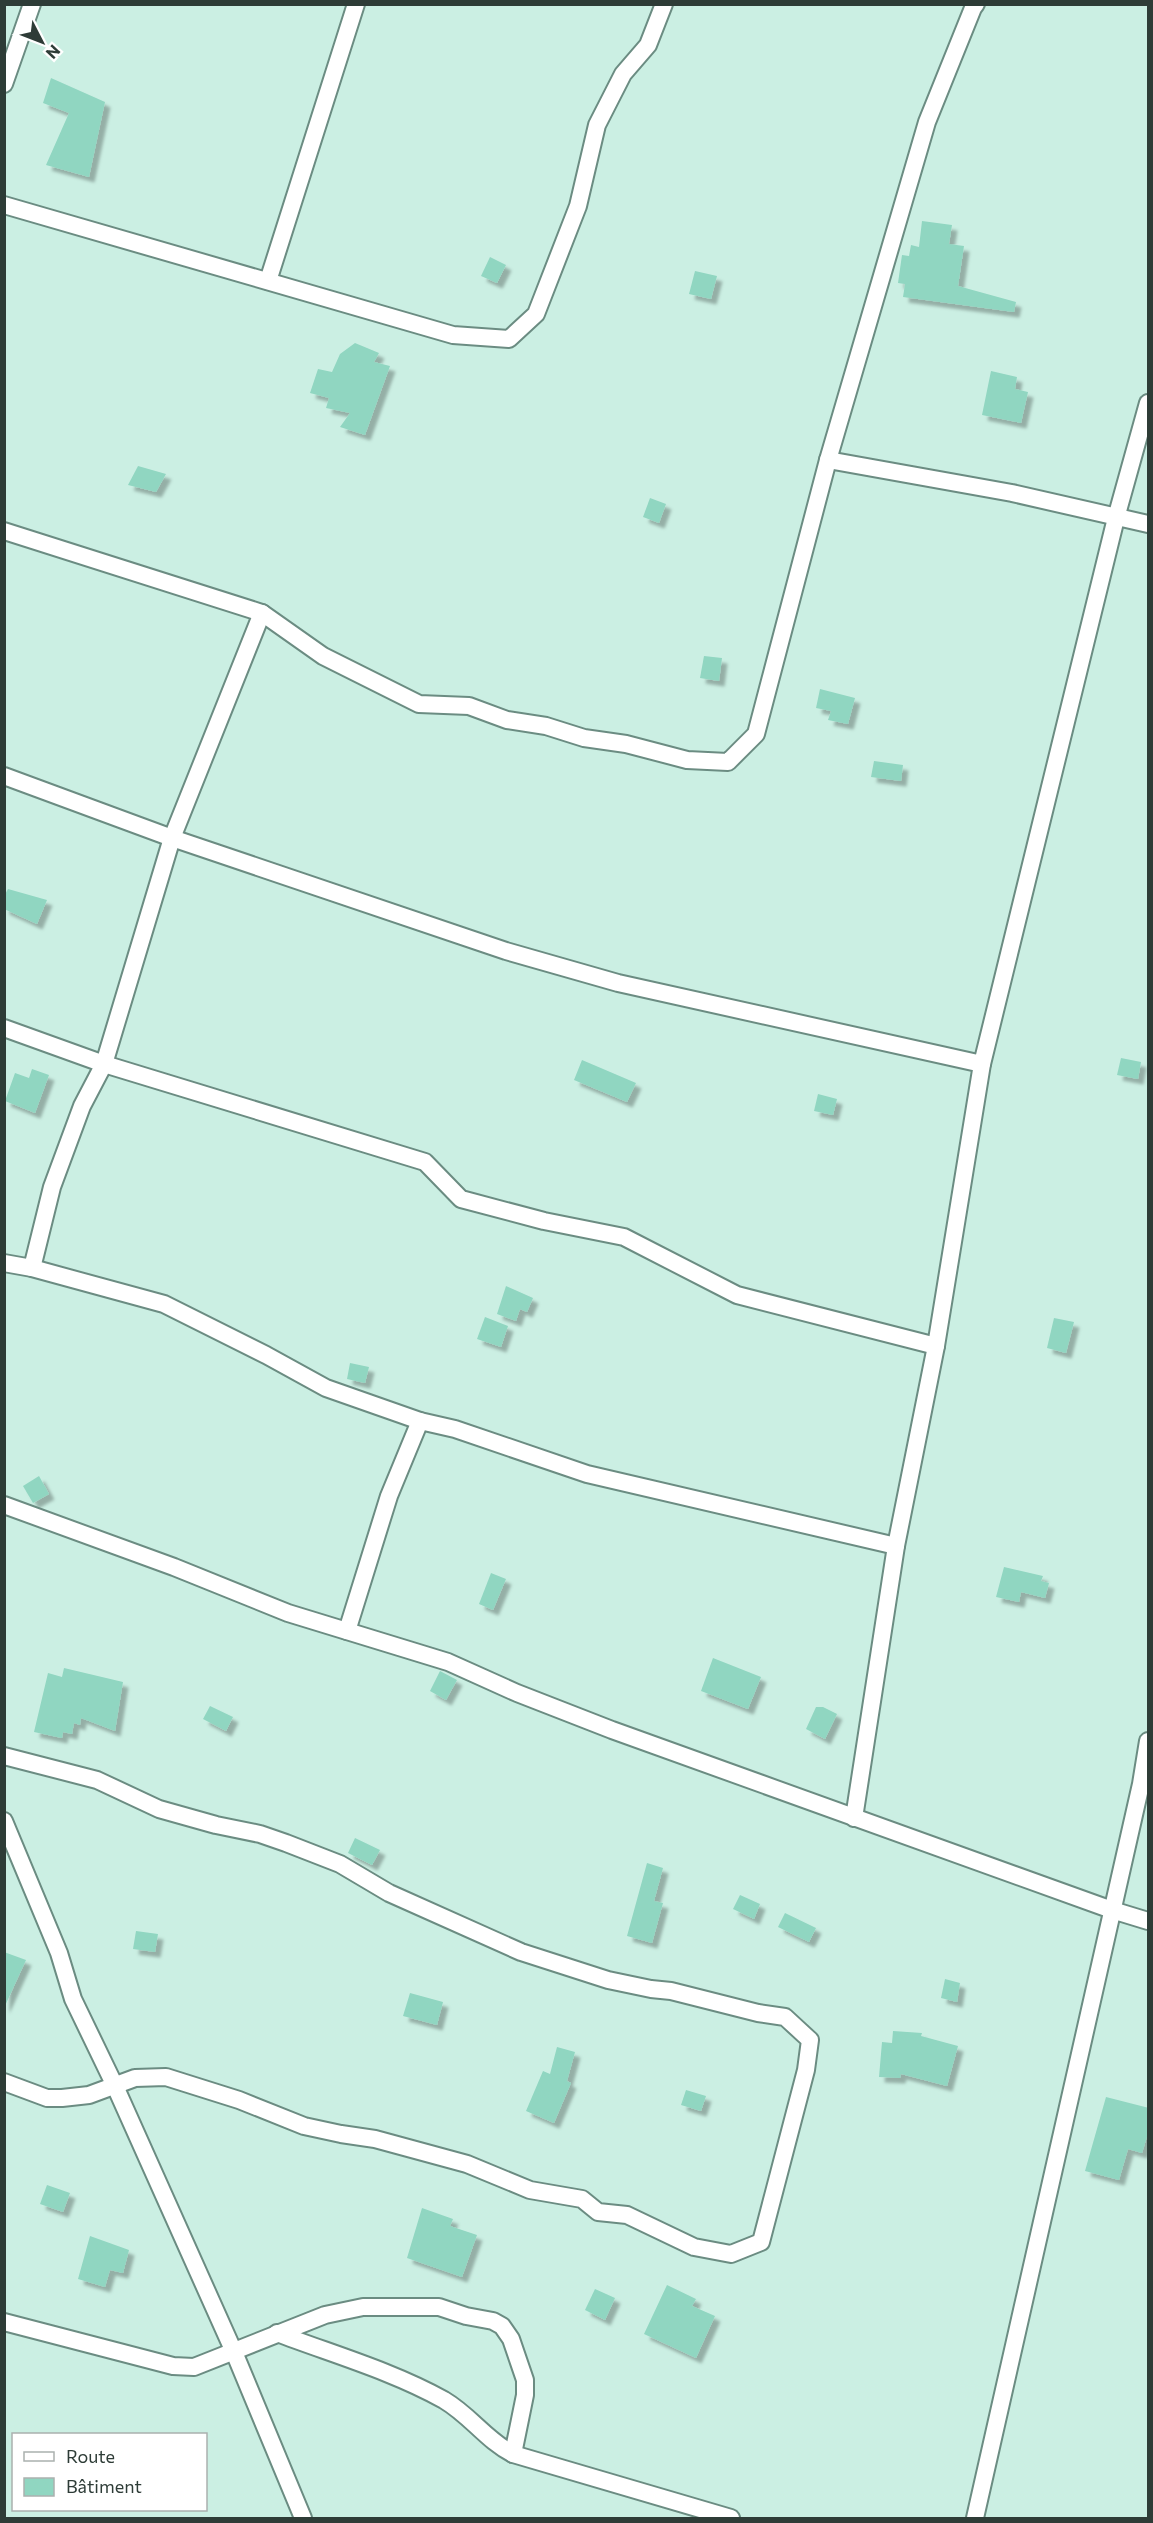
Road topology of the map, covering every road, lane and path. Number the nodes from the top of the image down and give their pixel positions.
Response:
1 (32, 4) edge
2 (356, 4) edge
3 (664, 4) edge
4 (976, 4) edge
5 (4, 84) edge
6 (4, 205) edge
7 (268, 281) junction
8 (1149, 403) edge
9 (828, 460) junction
10 (1116, 518) junction
11 (1149, 524) edge
12 (4, 531) edge
13 (262, 613) junction
14 (4, 776) edge
15 (172, 838) junction
16 (4, 1028) edge
17 (104, 1064) junction
18 (982, 1064) junction
19 (4, 1263) edge
20 (32, 1268) junction
21 (936, 1346) junction
22 (420, 1421) junction
23 (4, 1505) edge
24 (896, 1546) junction
25 (347, 1631) junction
26 (1149, 1741) edge
27 (4, 1756) edge
28 (854, 1818) junction
29 (6, 1828) edge
30 (1112, 1910) junction
31 (1149, 1921) edge
32 (4, 2082) edge
33 (115, 2086) junction
34 (4, 2322) edge
35 (277, 2333) junction
36 (234, 2352) junction
37 (513, 2454) junction
38 (303, 2518) edge
39 (731, 2518) edge
40 (975, 2518) edge

1 - 5 street
2 - 7 street
3 - 7 street
4 - 9 street
6 - 7 street
8 - 10 street
9 - 10 street
9 - 13 street
10 - 11 street
10 - 18 street
12 - 13 street
13 - 15 street
14 - 15 street
15 - 17 street
15 - 18 street
16 - 17 street
17 - 20 street
17 - 21 street
18 - 21 street
19 - 20 street
20 - 22 street
21 - 24 street
22 - 24 street
22 - 25 street
23 - 25 street
24 - 28 street
25 - 28 street
26 - 30 street
27 - 33 street
28 - 30 street
29 - 33 street
30 - 31 street
30 - 40 street
32 - 33 street
33 - 36 street
34 - 36 street
35 - 36 street
35 - 37 street
35 - 37 street
36 - 38 street
37 - 39 street

